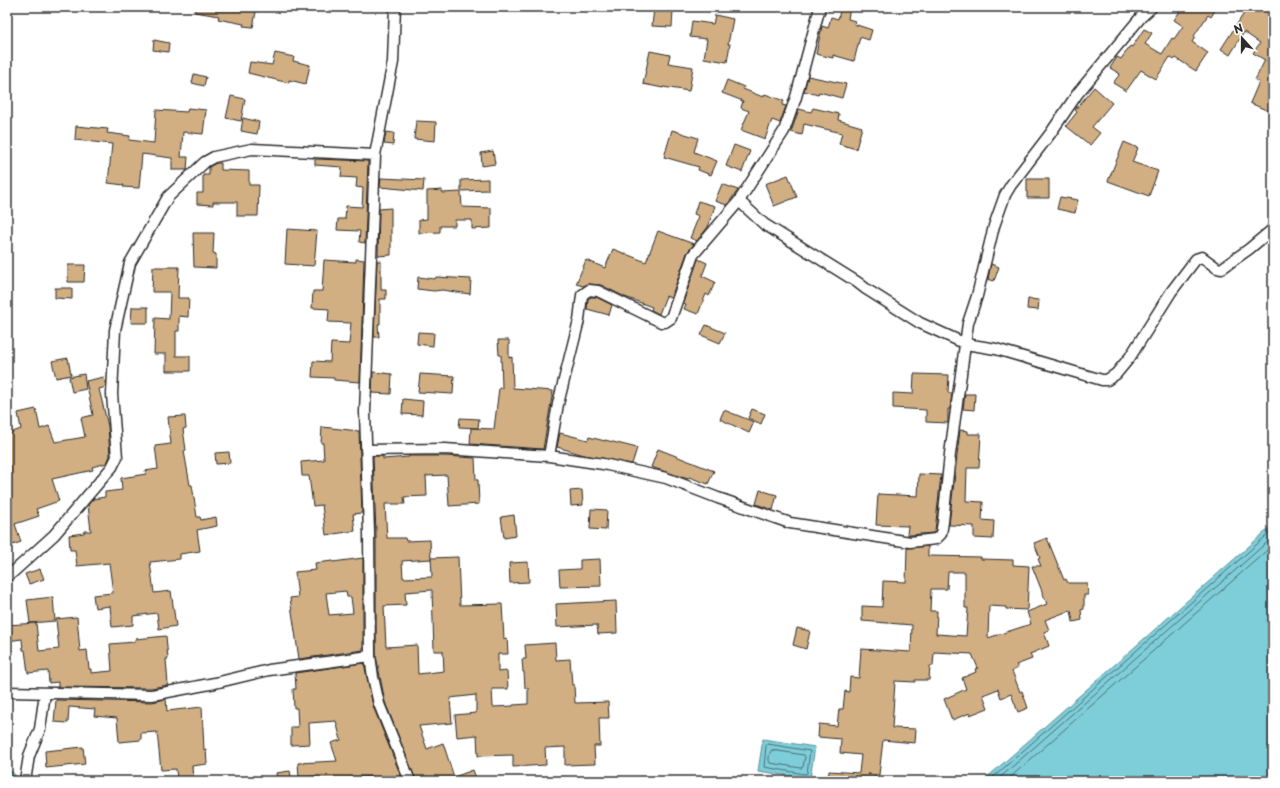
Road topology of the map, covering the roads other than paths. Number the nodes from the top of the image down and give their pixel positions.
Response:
1 (395, 7) edge
2 (820, 7) edge
3 (1152, 7) edge
4 (375, 155) junction
5 (739, 202) junction
6 (1273, 229) edge
7 (966, 344) junction
8 (366, 450) junction
9 (549, 456) junction
10 (7, 576) edge
11 (370, 656) junction
12 (7, 692) edge
13 (45, 693) junction
14 (26, 781) edge
15 (410, 781) edge

1 - 4 street
2 - 5 street
3 - 7 street
4 - 8 street
4 - 10 street
5 - 7 street
5 - 9 street
6 - 7 street
7 - 9 street
8 - 9 street
8 - 11 street
11 - 13 street
11 - 15 street
12 - 13 street
13 - 14 street

